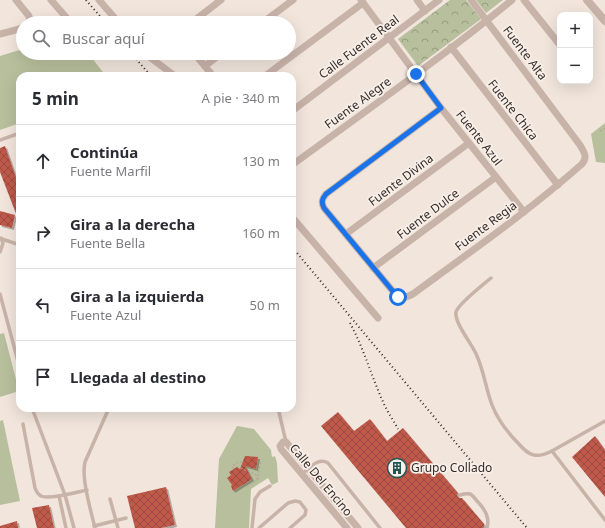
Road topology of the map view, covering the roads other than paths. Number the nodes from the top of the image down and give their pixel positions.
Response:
1 (16, 0) edge
2 (51, 0) edge
3 (99, 0) edge
4 (221, 0) edge
5 (293, 0) edge
6 (417, 0) edge
7 (439, 0) edge
8 (471, 0) edge
9 (512, 0) edge
10 (524, 0) edge
11 (587, 0) edge
12 (362, 1) edge
13 (425, 11) junction
14 (29, 16) edge
15 (65, 16) edge
16 (113, 16) edge
17 (200, 16) edge
18 (271, 16) edge
19 (487, 21) junction
20 (605, 22) edge
21 (16, 30) edge
22 (0, 34) edge
23 (390, 38) junction
24 (557, 41) edge
25 (452, 47) junction
26 (296, 52) edge
27 (153, 60) edge
28 (200, 60) edge
29 (213, 60) edge
30 (285, 60) edge
31 (205, 66) junction
32 (170, 72) edge
33 (210, 72) edge
34 (269, 72) edge
35 (416, 74) junction
36 (296, 108) edge
37 (441, 108) junction
38 (16, 134) edge
39 (0, 140) edge
40 (469, 143) junction
41 (584, 161) joint
42 (296, 162) edge
43 (496, 177) junction
44 (558, 185) junction
45 (524, 212) junction
46 (296, 222) edge
47 (346, 234) junction
48 (1, 238) edge
49 (16, 244) edge
50 (1, 251) edge
51 (373, 268) junction
52 (491, 278) dead end
53 (0, 294) edge
54 (378, 318) dead end
55 (16, 354) edge
56 (34, 412) edge
57 (107, 412) edge
58 (279, 412) edge
59 (605, 421) edge
60 (23, 424) dead end
61 (286, 442) junction
62 (552, 451) junction
63 (309, 469) junction
64 (302, 474) junction
65 (270, 486) dead end
66 (87, 490) junction
67 (65, 495) junction
68 (460, 495) dead end
69 (59, 496) junction
70 (110, 498) dead end
71 (126, 518) dead end
72 (116, 520) junction
73 (605, 520) edge
74 (95, 527) edge
75 (66, 528) edge
76 (74, 528) edge
77 (118, 528) edge
78 (252, 528) edge
79 (259, 528) edge
80 (290, 528) edge
81 (347, 528) edge
82 (358, 528) edge
83 (380, 528) edge
84 (487, 528) edge

1 - 14 street
2 - 15 street
3 - 16 street
4 - 17 street
5 - 18 street
6 - 13 street
7 - 13 street, Calle Fuente Real
8 - 19 street, Fuente Alta
9 - 19 street, Fuente Alegre
10 - 24 street
11 - 20 street
12 - 23 street, Fuente Azul
12 - 26 street
13 - 23 street, Calle Fuente Real
19 - 25 street, Fuente Alegre
19 - 41 street, Fuente Alta
21 - 22 street
23 - 35 street, Fuente Azul
23 - 36 street, Calle Fuente Real
25 - 35 street, Fuente Alegre
25 - 44 street, Fuente Chica
27 - 32 street
28 - 31 street
29 - 31 street
30 - 34 street
31 - 33 street
35 - 37 street, Fuente Azul
35 - 42 street, Fuente Alegre
37 - 40 street, Fuente Azul
37 - 47 street
38 - 39 lane
40 - 43 street, Fuente Azul
40 - 47 street, Fuente Divina
41 - 44 street, Fuente Regia
43 - 45 street, Fuente Azul
43 - 51 street, Fuente Dulce
44 - 45 street, Fuente Regia
45 - 51 street, Fuente Regia
46 - 54 street
47 - 51 street
48 - 49 lane
48 - 50 lane
52 - 62 lane
53 - 55 lane
56 - 67 lane
57 - 66 lane
58 - 61 lane
59 - 62 lane
60 - 69 lane
61 - 63 street, Calle Del Encino
61 - 64 street, Calle Del Encino
62 - 73 lane
63 - 64 lane
63 - 82 street, Calle Del Encino
63 - 83 lane
64 - 81 street, Calle Del Encino
65 - 78 lane
66 - 67 lane
66 - 74 lane
67 - 69 lane
67 - 76 lane
68 - 84 lane
69 - 75 lane
70 - 72 lane
71 - 72 lane
72 - 74 lane
72 - 77 lane
79 - 80 lane

